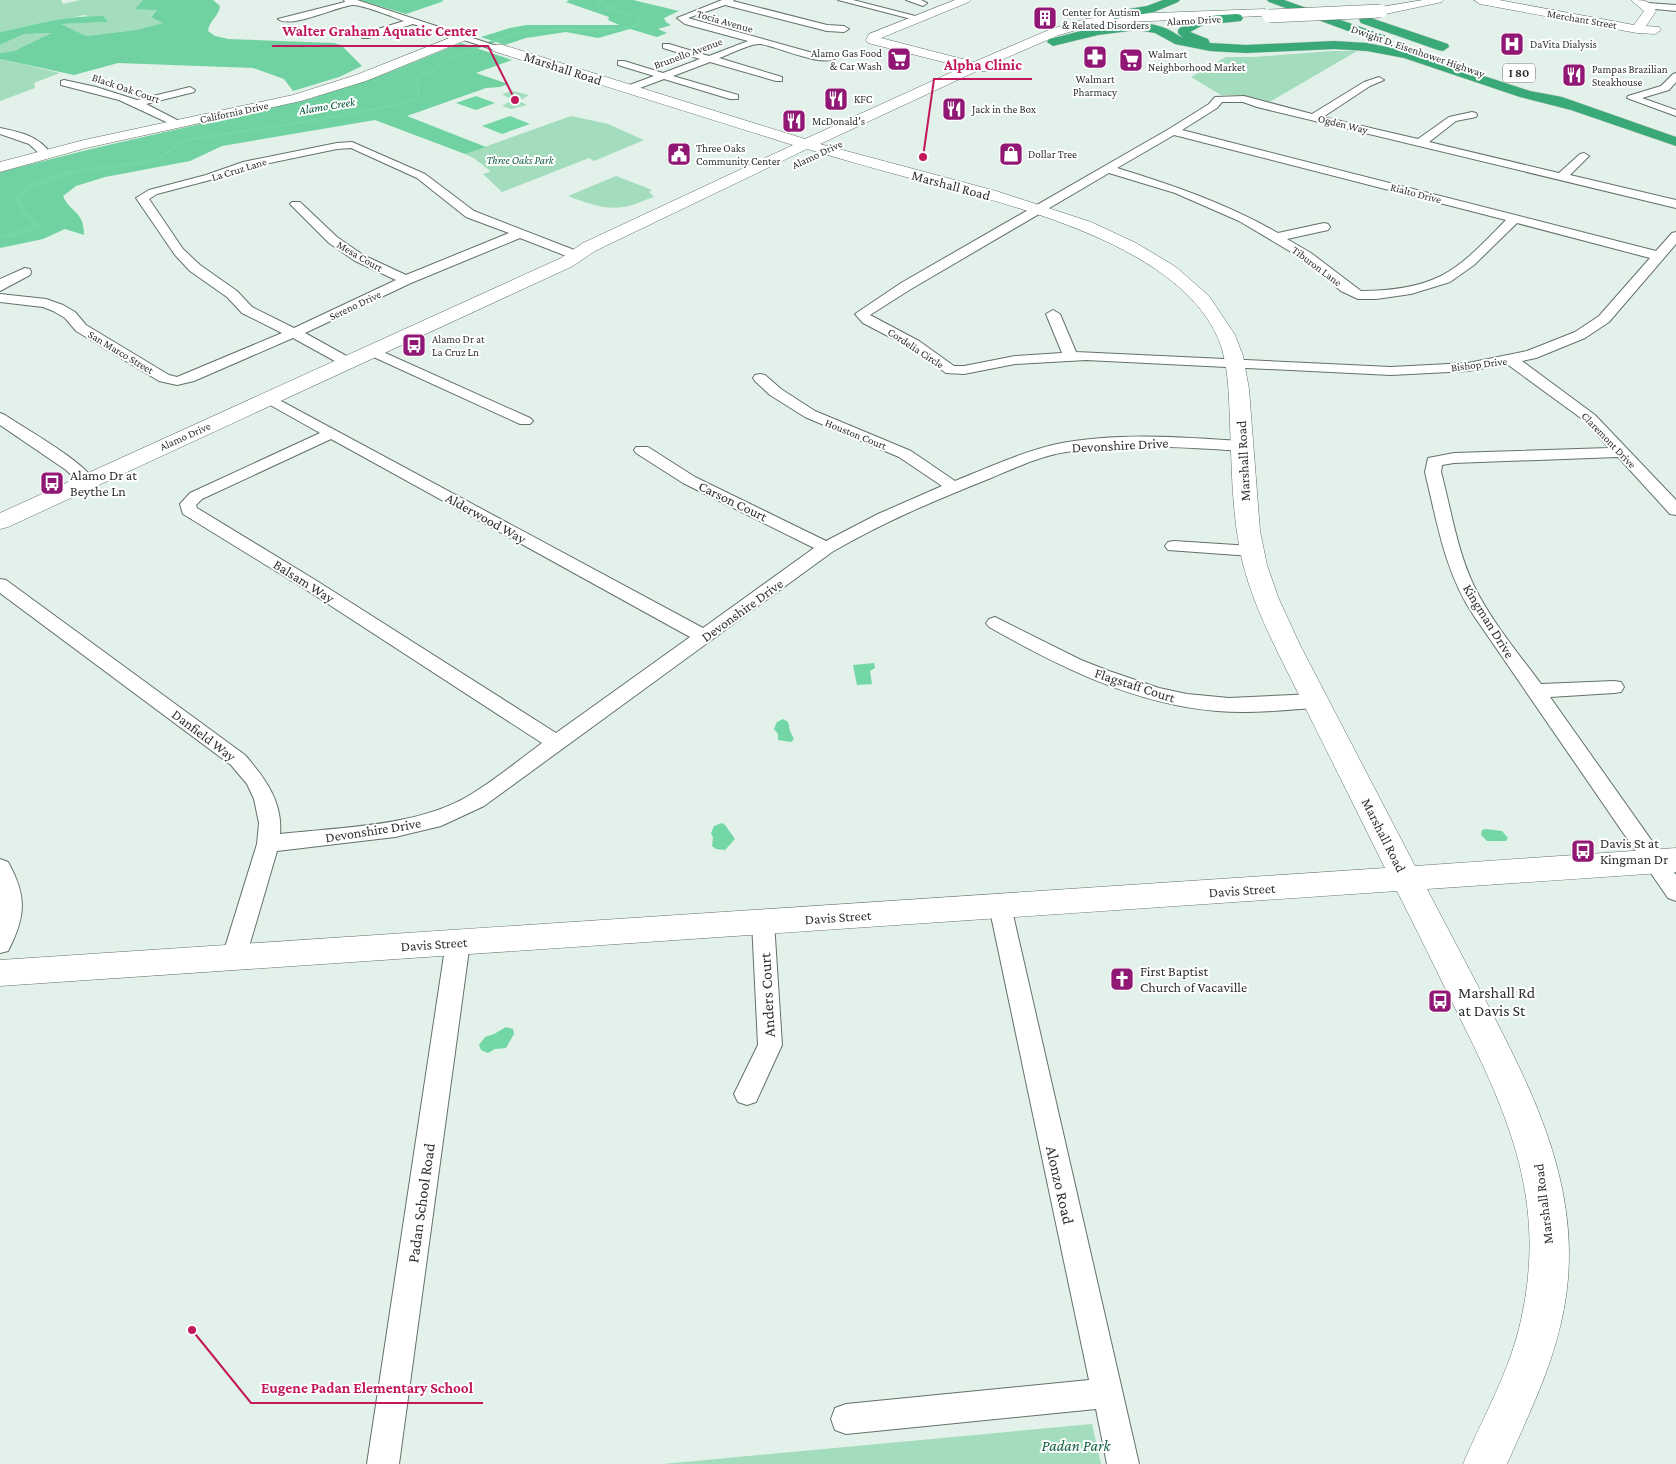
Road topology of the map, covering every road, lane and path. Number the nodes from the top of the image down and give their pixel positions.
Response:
1 (843, 0) edge
2 (965, 0) edge
3 (1174, 0) edge
4 (1272, 0) edge
5 (1306, 0) edge
6 (1416, 0) edge
7 (1438, 0) edge
8 (1480, 0) edge
9 (1504, 0) edge
10 (351, 1) edge
11 (728, 1) edge
12 (915, 1) edge
13 (1326, 2) dead end
14 (1642, 3) edge
15 (1676, 8) edge
16 (1258, 10) edge
17 (886, 11) junction
18 (1365, 13) junction
19 (919, 18) junction
20 (1237, 18) junction
21 (282, 19) dead end
22 (412, 21) junction
23 (1162, 22) junction
24 (1086, 23) junction
25 (1638, 27) junction
26 (844, 29) dead end
27 (1660, 31) dead end
28 (365, 36) dead end
29 (468, 38) junction
30 (757, 41) junction
31 (1053, 42) junction
32 (1195, 44) junction
33 (498, 48) joint
34 (656, 50) dead end
35 (1456, 52) dead end
36 (831, 58) dead end
37 (633, 59) dead end
38 (710, 59) junction
39 (974, 67) junction
40 (992, 71) junction
41 (663, 76) junction
42 (1676, 76) edge
43 (779, 79) dead end
44 (1378, 80) dead end
45 (64, 84) dead end
46 (1558, 87) dead end
47 (628, 89) junction
48 (190, 90) dead end
49 (734, 97) dead end
50 (135, 104) junction
51 (1573, 106) junction
52 (1676, 113) edge
53 (1472, 114) dead end
54 (1640, 115) dead end
55 (1315, 118) junction
56 (177, 124) junction
57 (0, 131) edge
58 (1173, 131) junction
59 (1676, 142) edge
60 (1420, 143) junction
61 (808, 145) junction
62 (826, 150) junction
63 (46, 154) junction
64 (1584, 156) dead end
65 (0, 166) edge
66 (1108, 169) junction
67 (1562, 176) junction
68 (296, 204) dead end
69 (1676, 204) edge
70 (1037, 210) junction
71 (1514, 219) junction
72 (1324, 227) dead end
73 (520, 233) junction
74 (1676, 236) edge
75 (1278, 237) junction
76 (578, 256) junction
77 (1659, 256) junction
78 (25, 272) dead end
79 (406, 280) junction
80 (0, 287) edge
81 (0, 298) edge
82 (1053, 314) dead end
83 (294, 333) junction
84 (372, 351) junction
85 (1070, 356) junction
86 (1511, 360) junction
87 (347, 362) junction
88 (1236, 362) junction
89 (189, 378) joint
90 (760, 378) dead end
91 (268, 398) junction
92 (0, 418) edge
93 (525, 421) dead end
94 (331, 433) junction
95 (1242, 446) junction
96 (642, 450) dead end
97 (1621, 452) junction
98 (87, 480) junction
99 (954, 487) junction
100 (1676, 510) edge
101 (0, 522) edge
102 (1174, 546) dead end
103 (826, 548) junction
104 (1251, 551) junction
105 (0, 584) edge
106 (995, 623) dead end
107 (704, 637) junction
108 (1614, 687) dead end
109 (1535, 692) junction
110 (1316, 701) junction
111 (558, 744) junction
112 (268, 844) junction
113 (1665, 861) edge
114 (0, 868) edge
115 (1406, 879) junction
116 (1676, 892) edge
117 (1000, 906) junction
118 (763, 922) junction
119 (458, 942) junction
120 (0, 944) edge
121 (234, 958) junction
122 (0, 973) edge
123 (747, 1094) dead end
124 (1107, 1394) junction
125 (846, 1419) dead end
126 (383, 1464) edge
127 (1123, 1464) edge
128 (1485, 1464) edge

1 - 17 street
2 - 19 street
3 - 24 highway
4 - 51 highway, Dwight D. Eisenhower Highway / I 80
5 - 18 highway, Dwight D. Eisenhower Highway
6 - 18 street, Alamo Drive
7 - 16 street, Alamo Drive, bridge
8 - 25 street, Merchant Street
9 - 25 street, Merchant Street
10 - 21 street
10 - 22 street, Marshall Road
11 - 26 street
11 - 30 street, Tocia Avenue
12 - 17 street
13 - 18 highway
14 - 15 street
14 - 25 street
16 - 18 street, Alamo Drive
16 - 20 street, Alamo Drive
16 - 20 highway
16 - 23 highway
16 - 24 street, Alamo Drive
17 - 19 street
18 - 35 highway, Dwight D. Eisenhower Highway
19 - 39 street
20 - 23 street, Alamo Drive
22 - 28 street
22 - 29 street, Marshall Road
23 - 31 street, Alamo Drive
23 - 32 highway
24 - 39 street, Alamo Drive
25 - 27 street, Merchant Street
29 - 33 street, Marshall Road
29 - 56 street, California Drive
30 - 36 street
30 - 38 street, Brunello Avenue
31 - 32 highway
31 - 40 street, Alamo Drive
32 - 51 highway
33 - 47 street, Marshall Road
34 - 38 street
37 - 41 street
38 - 41 street, Brunello Avenue
38 - 43 street
39 - 40 street
39 - 61 street, Alamo Drive
40 - 62 street, Alamo Drive
41 - 47 street, Brunello Avenue
41 - 49 street
42 - 52 street
44 - 55 street
45 - 50 street, Black Oak Court
46 - 54 highway
47 - 61 street, Marshall Road
48 - 50 street
50 - 56 street, Black Oak Court
51 - 59 highway, Dwight D. Eisenhower Highway / I 80
53 - 60 street
55 - 58 street, Ogden Way
55 - 60 street, Ogden Way
56 - 63 street, California Drive
57 - 63 street
58 - 66 street, Ogden Way
58 - 71 street, Rialto Drive
60 - 67 street, Ogden Way
61 - 62 street, Marshall Road
61 - 76 street, Alamo Drive
62 - 70 street, Marshall Road
62 - 76 street, Alamo Drive
63 - 65 street, California Drive
64 - 67 street
66 - 70 street, Ogden Way
66 - 75 street, Tiburon Lane
67 - 69 street, Ogden Way
68 - 79 street, Mesa Court
70 - 85 street, Cordelia Circle
70 - 88 street, Marshall Road
71 - 75 street, Tiburon Lane
71 - 77 street, Rialto Drive
72 - 75 street
73 - 76 street, La Cruz Lane
73 - 79 street, Sereno Drive
73 - 83 street, La Cruz Lane
74 - 77 street, Bishop Drive
76 - 84 street, Alamo Drive
77 - 86 street, Bishop Drive
78 - 80 street
79 - 83 street, Sereno Drive
81 - 89 street, San Marco Street
82 - 85 street
83 - 87 street, La Cruz Lane
83 - 89 street, Sereno Drive
84 - 87 street, Alamo Drive
84 - 93 street
85 - 88 street, Cordelia Circle
86 - 88 street, Bishop Drive
86 - 97 street, Claremont Drive
87 - 91 street, Alamo Drive
88 - 95 street, Marshall Road
90 - 99 street, Houston Court
91 - 94 street, Alderwood Way
91 - 98 street, Alamo Drive
92 - 98 street
94 - 107 street, Alderwood Way
94 - 111 street, Balsam Way
95 - 99 street, Devonshire Drive
95 - 104 street, Marshall Road
96 - 103 street, Carson Court
97 - 100 street, Claremont Drive
97 - 109 street, Kingman Drive
98 - 101 street, Alamo Drive
99 - 103 street, Devonshire Drive
102 - 104 street
103 - 107 street, Devonshire Drive
104 - 110 street, Marshall Road
105 - 112 street, Danfield Way
106 - 110 street, Flagstaff Court
107 - 111 street, Devonshire Drive
108 - 109 street
109 - 113 street, Kingman Drive
110 - 115 street, Marshall Road
111 - 112 street, Devonshire Drive
112 - 121 street, Danfield Way
113 - 115 street, Davis Street
113 - 116 street, Kingman Drive
114 - 120 street
115 - 117 street, Davis Street
115 - 128 street, Marshall Road
117 - 118 street, Davis Street
117 - 124 street, Alonzo Road
118 - 119 street, Davis Street
118 - 123 street, Anders Court
119 - 121 street, Davis Street
119 - 126 street, Padan School Road
121 - 122 street, Davis Street
124 - 125 street
124 - 127 street, Alonzo Road

